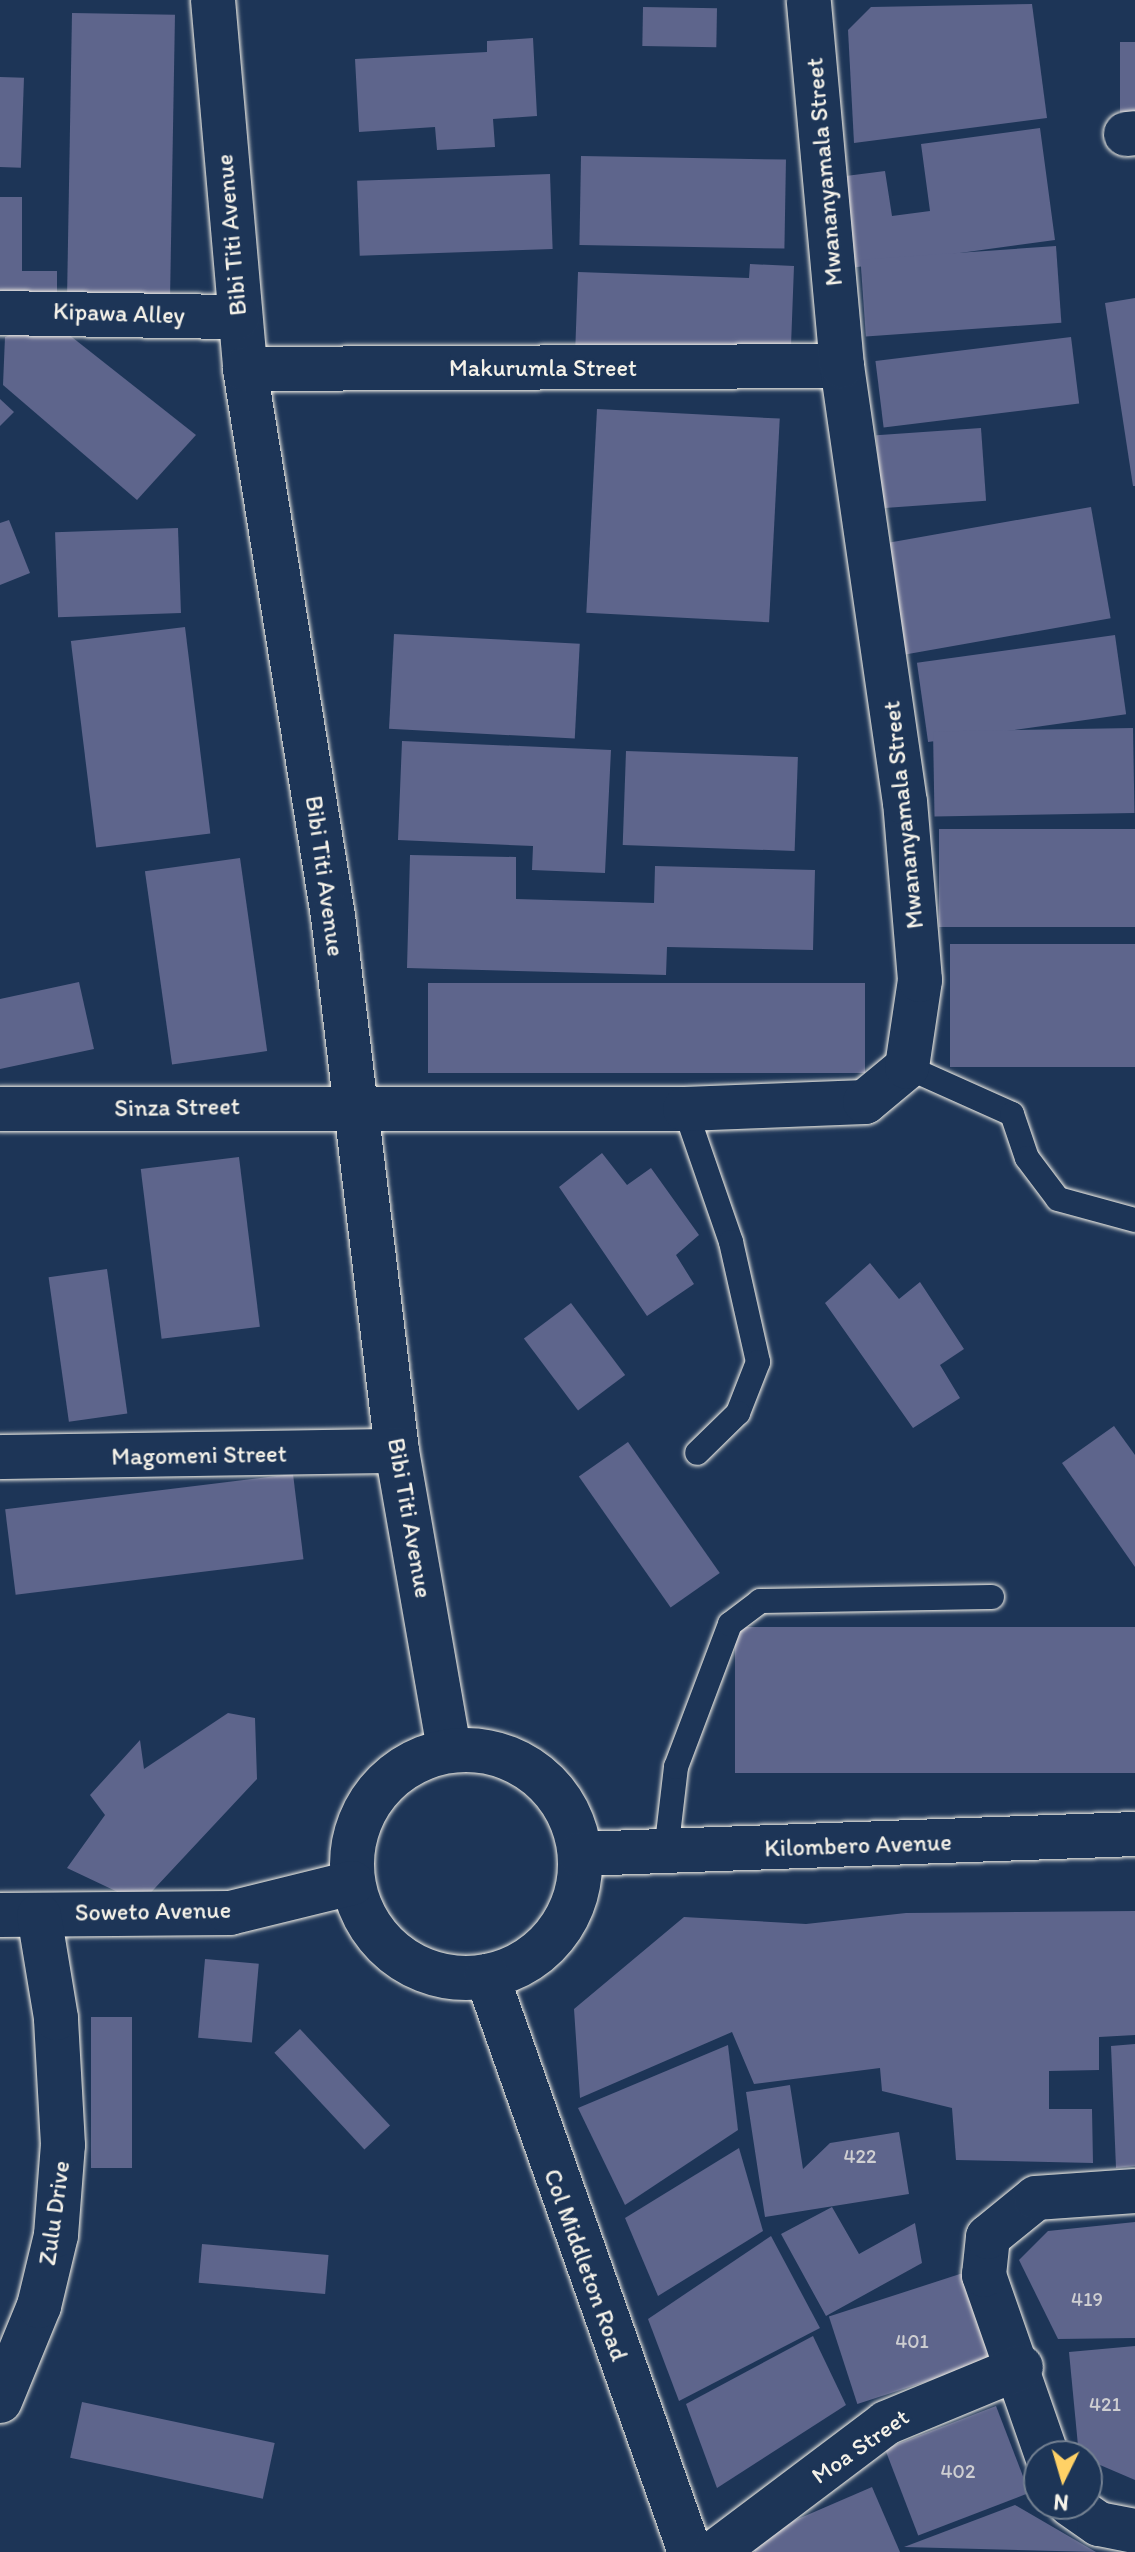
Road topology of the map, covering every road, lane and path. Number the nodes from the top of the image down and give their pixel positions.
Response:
1 (213, 0) edge
2 (809, 0) edge
3 (0, 313) edge
4 (238, 317) junction
5 (842, 366) junction
6 (245, 369) junction
7 (907, 1067) junction
8 (354, 1105) junction
9 (0, 1109) edge
10 (685, 1109) junction
11 (1135, 1220) edge
12 (397, 1451) junction
13 (697, 1453) dead end
14 (0, 1457) edge
15 (992, 1597) dead end
16 (449, 1750) junction
17 (1135, 1834) edge
18 (666, 1852) junction
19 (580, 1854) junction
20 (352, 1883) junction
21 (20, 1915) edge
22 (487, 1976) junction
23 (1135, 2191) edge
24 (1021, 2367) junction
25 (0, 2401) edge
26 (1042, 2440) edge
27 (1093, 2520) edge
28 (1135, 2531) edge
29 (690, 2552) edge
30 (715, 2552) edge

1 - 4 street, Bibi Titi Avenue
2 - 5 street, Mwananyamala Street
3 - 4 street, Kipawa Alley
4 - 6 street, Bibi Titi Avenue
5 - 6 street, Makurumla Street
5 - 7 street, Mwananyamala Street
6 - 8 street, Bibi Titi Avenue
7 - 10 street
7 - 11 lane
8 - 9 street, Sinza Street
8 - 10 street
8 - 12 street, Bibi Titi Avenue
10 - 13 lane
12 - 14 street, Magomeni Street
12 - 16 street, Bibi Titi Avenue
15 - 18 lane
16 - 19 street
16 - 20 street
17 - 18 street, Kilombero Avenue
18 - 19 street, Kilombero Avenue
19 - 22 street
20 - 21 street, Soweto Avenue
20 - 22 street
21 - 25 street, Zulu Drive
22 - 29 street, Col Middleton Road
23 - 24 street
24 - 26 street
24 - 30 street, Moa Street
27 - 28 street

